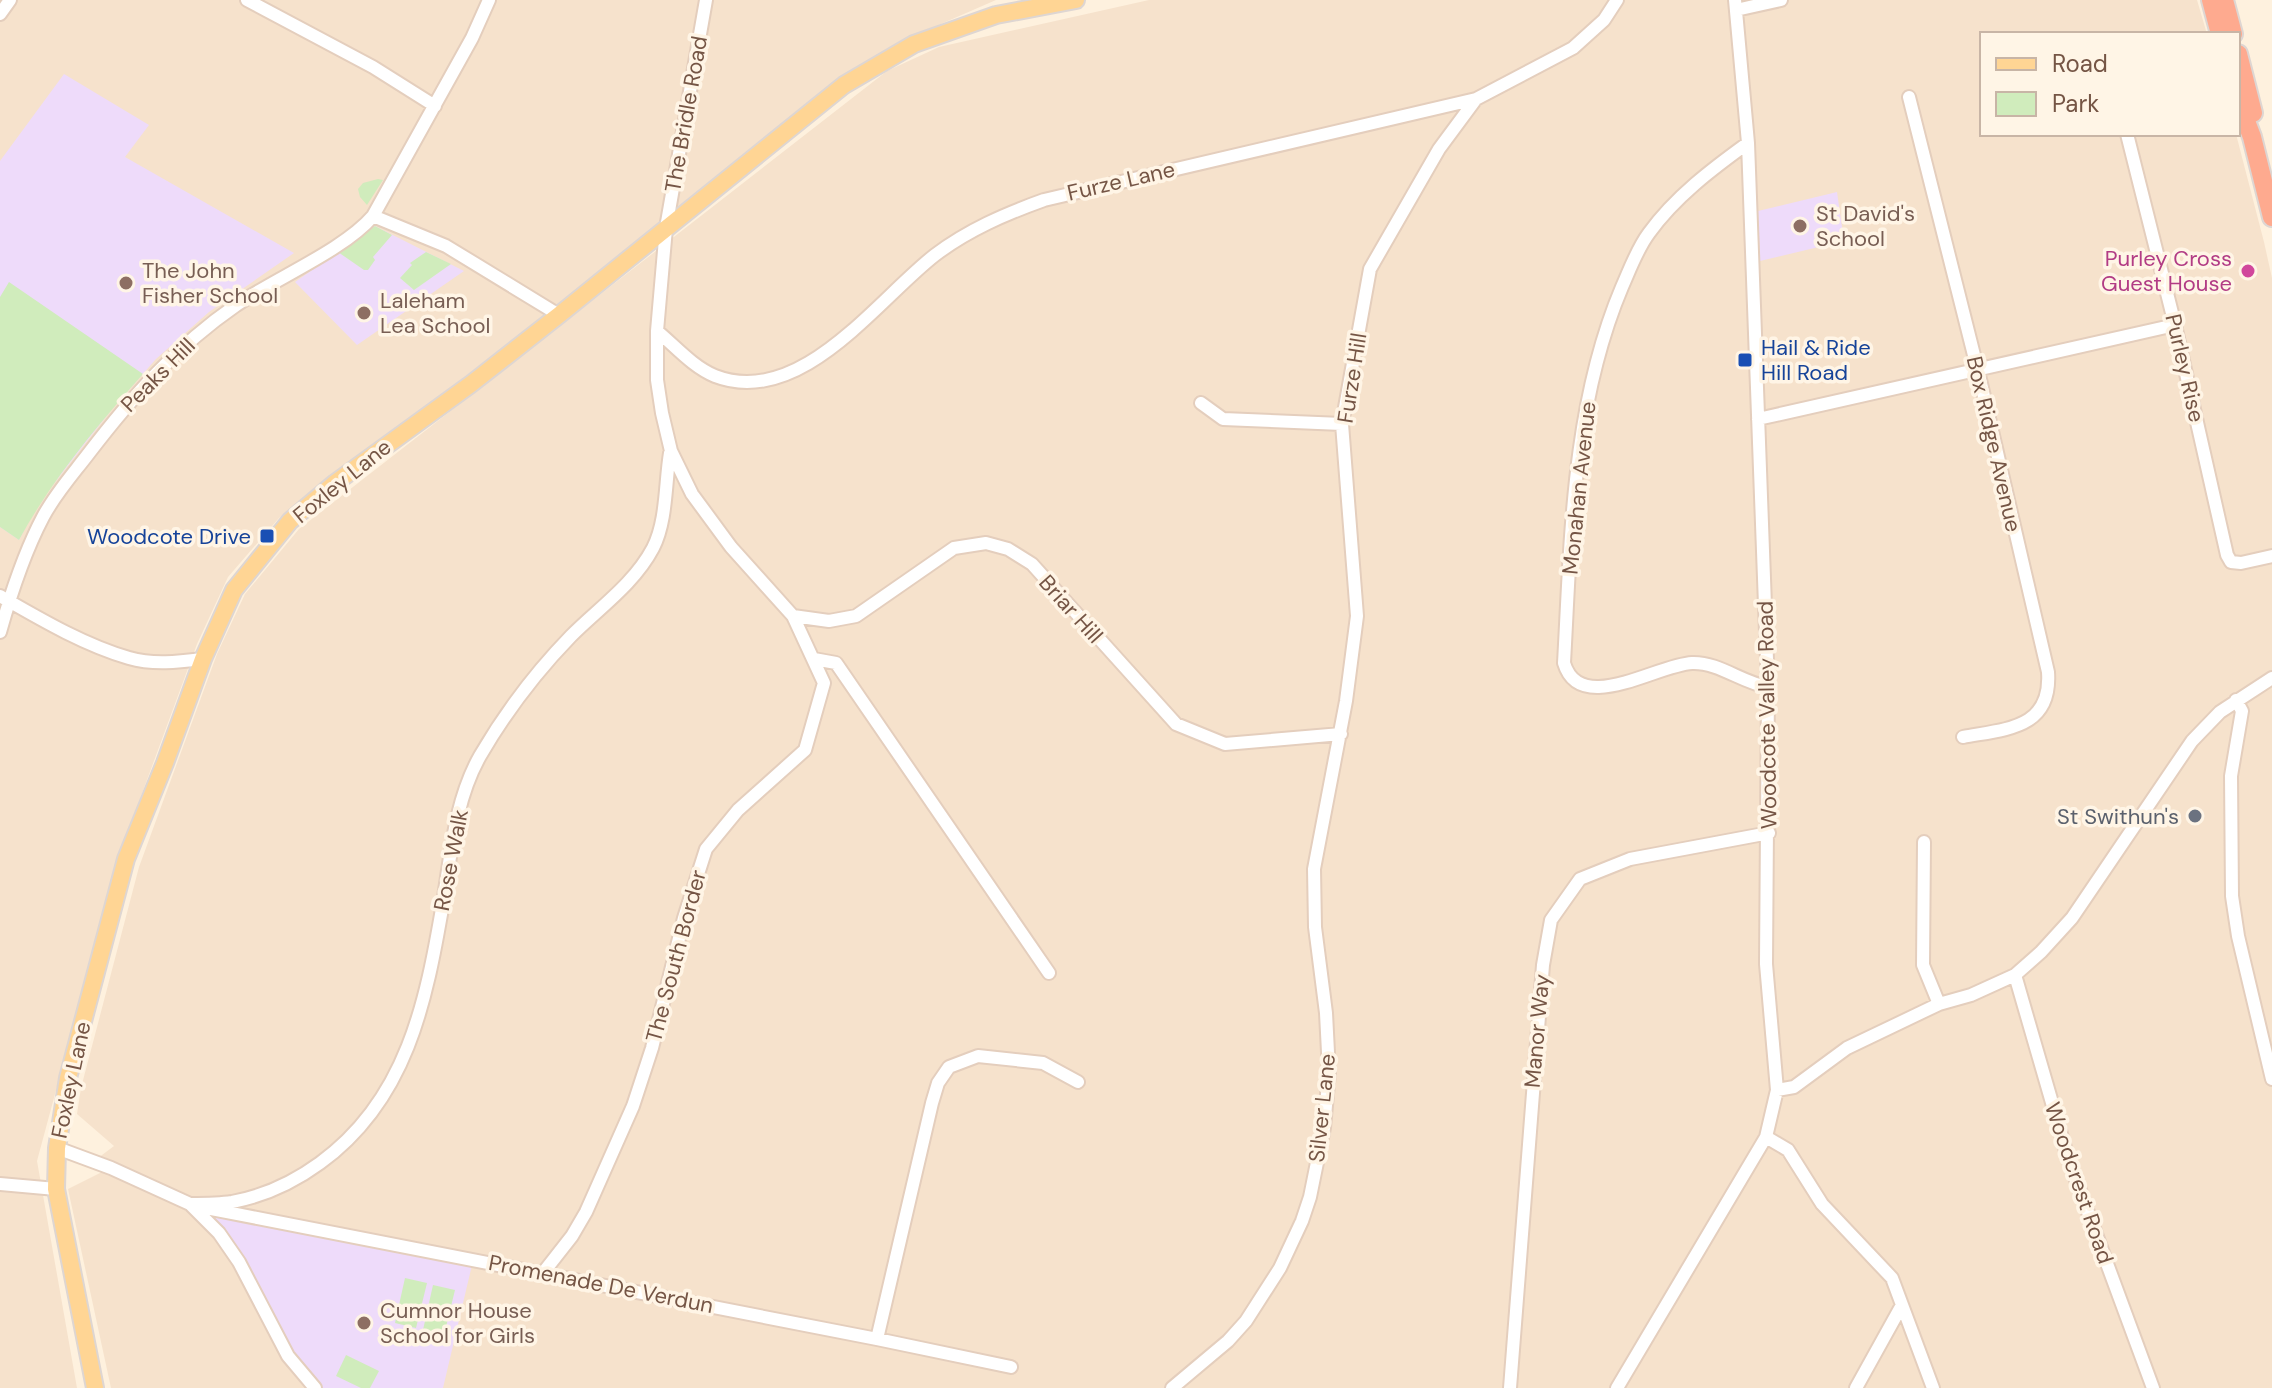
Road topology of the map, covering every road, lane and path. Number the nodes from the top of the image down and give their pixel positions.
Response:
1 (10, 0) edge
2 (489, 0) edge
3 (706, 0) edge
4 (1076, 0) edge
5 (1617, 0) edge
6 (1781, 0) edge
7 (2211, 0) edge
8 (2224, 0) edge
9 (253, 1) edge
10 (1735, 5) edge
11 (0, 14) edge
12 (2219, 32) edge
13 (2232, 32) edge
14 (2240, 62) edge
15 (1909, 97) dead end
16 (1476, 99) junction
17 (435, 106) junction
18 (2240, 109) edge
19 (2128, 136) edge
20 (2252, 137) junction
21 (1748, 143) junction
22 (373, 216) junction
23 (2272, 217) edge
24 (666, 228) junction
25 (559, 315) junction
26 (2175, 325) junction
27 (657, 331) junction
28 (1977, 370) junction
29 (1201, 403) dead end
30 (1758, 419) junction
31 (1342, 424) junction
32 (671, 451) junction
33 (2272, 556) edge
34 (4, 598) edge
35 (793, 616) junction
36 (0, 632) edge
37 (203, 659) junction
38 (814, 659) junction
39 (2272, 678) edge
40 (1768, 687) junction
41 (2236, 700) junction
42 (1341, 734) junction
43 (1963, 737) dead end
44 (1769, 833) junction
45 (1924, 842) dead end
46 (1049, 973) dead end
47 (2015, 975) junction
48 (1939, 1004) junction
49 (2272, 1079) edge
50 (1078, 1082) dead end
51 (1777, 1090) junction
52 (1766, 1137) junction
53 (57, 1148) junction
54 (0, 1184) edge
55 (56, 1189) junction
56 (190, 1204) junction
57 (543, 1273) junction
58 (1902, 1305) junction
59 (877, 1339) junction
60 (1011, 1367) dead end
61 (95, 1388) edge
62 (315, 1388) edge
63 (1172, 1388) edge
64 (1510, 1388) edge
65 (1617, 1388) edge
66 (1856, 1388) edge
67 (1933, 1388) edge
68 (2153, 1388) edge

1 - 11 street
2 - 17 street, Peaks Hill
3 - 24 street, The Bridle Road
4 - 24 main road, Foxley Lane
5 - 16 street, Furze Lane
6 - 10 street
7 - 12 highway
8 - 13 highway
9 - 17 street
10 - 21 street, Woodcote Valley Road
14 - 20 highway
15 - 28 street, Box Ridge Avenue
16 - 27 street, Furze Lane
16 - 31 street, Furze Hill
17 - 22 street, Peaks Hill
18 - 20 highway
19 - 26 street, Purley Rise
20 - 23 highway
21 - 30 street, Woodcote Valley Road
21 - 40 street, Monahan Avenue
22 - 25 street
22 - 34 street, Peaks Hill
24 - 25 main road, Foxley Lane
24 - 27 street, The South Border
25 - 37 main road, Foxley Lane
26 - 28 street
26 - 33 street, Purley Rise
27 - 32 street, The South Border
28 - 30 street
28 - 43 street, Box Ridge Avenue
29 - 31 street
30 - 40 street, Woodcote Valley Road
31 - 42 street, Furze Hill
32 - 35 street, The South Border
32 - 56 street, Rose Walk
34 - 36 street, Peaks Hill
34 - 37 street
35 - 38 street, The South Border
35 - 42 street, Briar Hill
37 - 53 main road, Foxley Lane
38 - 46 street
38 - 57 street, The South Border
39 - 41 street
40 - 44 street, Woodcote Valley Road
41 - 47 street
41 - 49 street
42 - 63 street, Silver Lane
44 - 51 street, Woodcote Valley Road
44 - 64 street, Manor Way
45 - 48 street
47 - 48 street
47 - 68 street, Woodcrest Road
48 - 51 street
50 - 59 street
51 - 52 street, Woodcote Valley Road
52 - 58 street
52 - 65 street, Woodcote Valley Road
53 - 55 main road, Foxley Lane
53 - 56 street
54 - 55 street
55 - 61 main road, Foxley Lane
56 - 57 street, Promenade De Verdun
56 - 62 street
57 - 59 street, Promenade De Verdun
58 - 66 street
58 - 67 street
59 - 60 street, Promenade De Verdun

